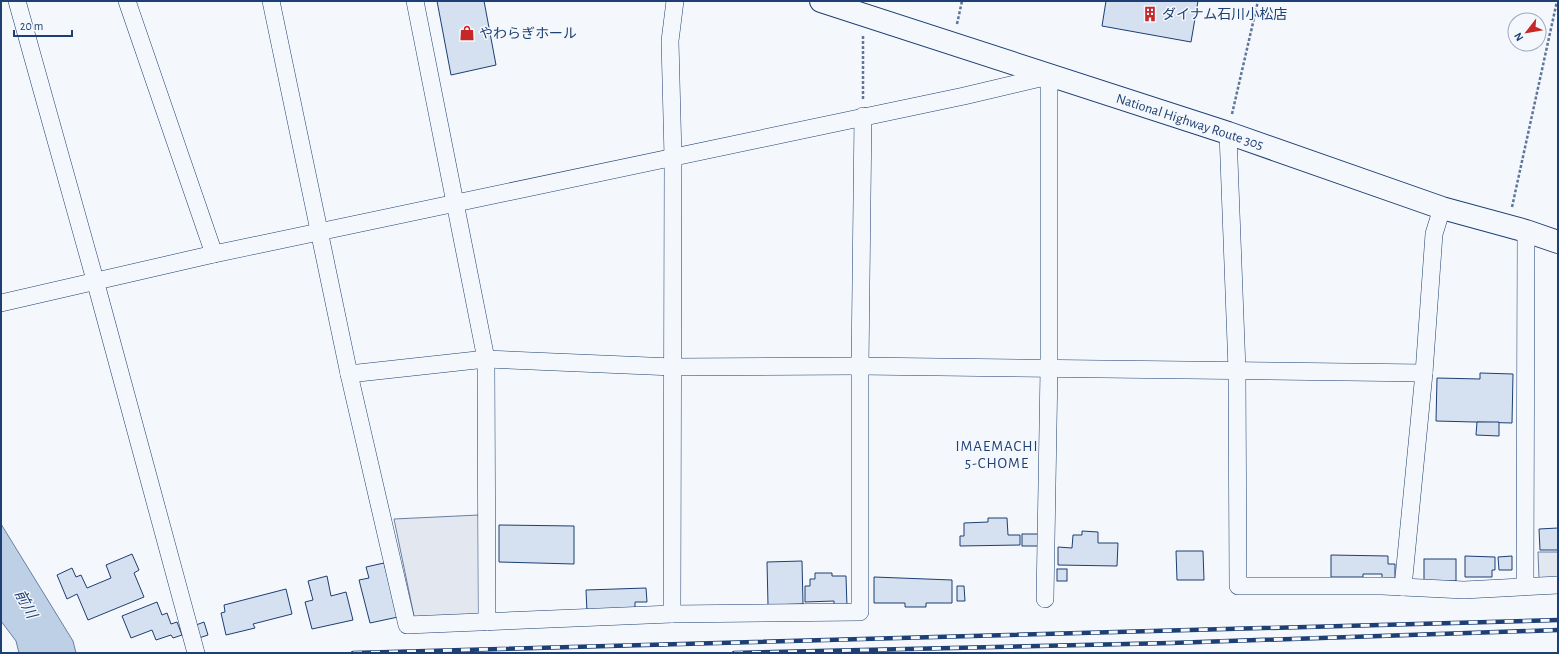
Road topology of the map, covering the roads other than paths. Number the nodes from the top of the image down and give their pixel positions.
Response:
1 (17, 1) edge
2 (127, 1) edge
3 (271, 1) edge
4 (415, 1) edge
5 (675, 1) edge
6 (821, 1) edge
7 (1049, 76) junction
8 (863, 116) junction
9 (1228, 133) junction
10 (674, 157) junction
11 (456, 203) junction
12 (1442, 208) junction
13 (1516, 228) junction
14 (318, 232) junction
15 (1558, 242) edge
16 (214, 254) junction
17 (96, 280) junction
18 (1, 303) edge
19 (486, 359) junction
20 (860, 366) junction
21 (673, 367) junction
22 (1049, 369) junction
23 (1237, 370) junction
24 (1424, 373) junction
25 (349, 374) junction
26 (1558, 585) edge
27 (1525, 586) junction
28 (1402, 587) junction
29 (1046, 600) dead end
30 (672, 614) junction
31 (487, 622) junction
32 (196, 653) edge

1 - 17 street
2 - 16 street
3 - 14 street
4 - 11 street
5 - 10 street
6 - 7 highway, National Highway Route 305
7 - 8 street
7 - 9 highway, National Highway Route 305
7 - 22 street
8 - 10 street
8 - 20 street
9 - 12 highway, National Highway Route 305
9 - 23 street
10 - 11 street
10 - 21 street
11 - 14 street
11 - 19 street
12 - 13 highway, National Highway Route 305
12 - 24 street
13 - 15 highway, National Highway Route 305
13 - 27 street
14 - 16 street
14 - 25 street
16 - 17 street
17 - 18 street
17 - 32 street
19 - 21 street
19 - 25 street
19 - 31 street
20 - 21 street
20 - 22 street
20 - 30 street
21 - 30 street
22 - 23 street
22 - 29 street
23 - 24 street
23 - 28 street
24 - 28 street
25 - 31 street
26 - 27 street
27 - 28 street
30 - 31 street

